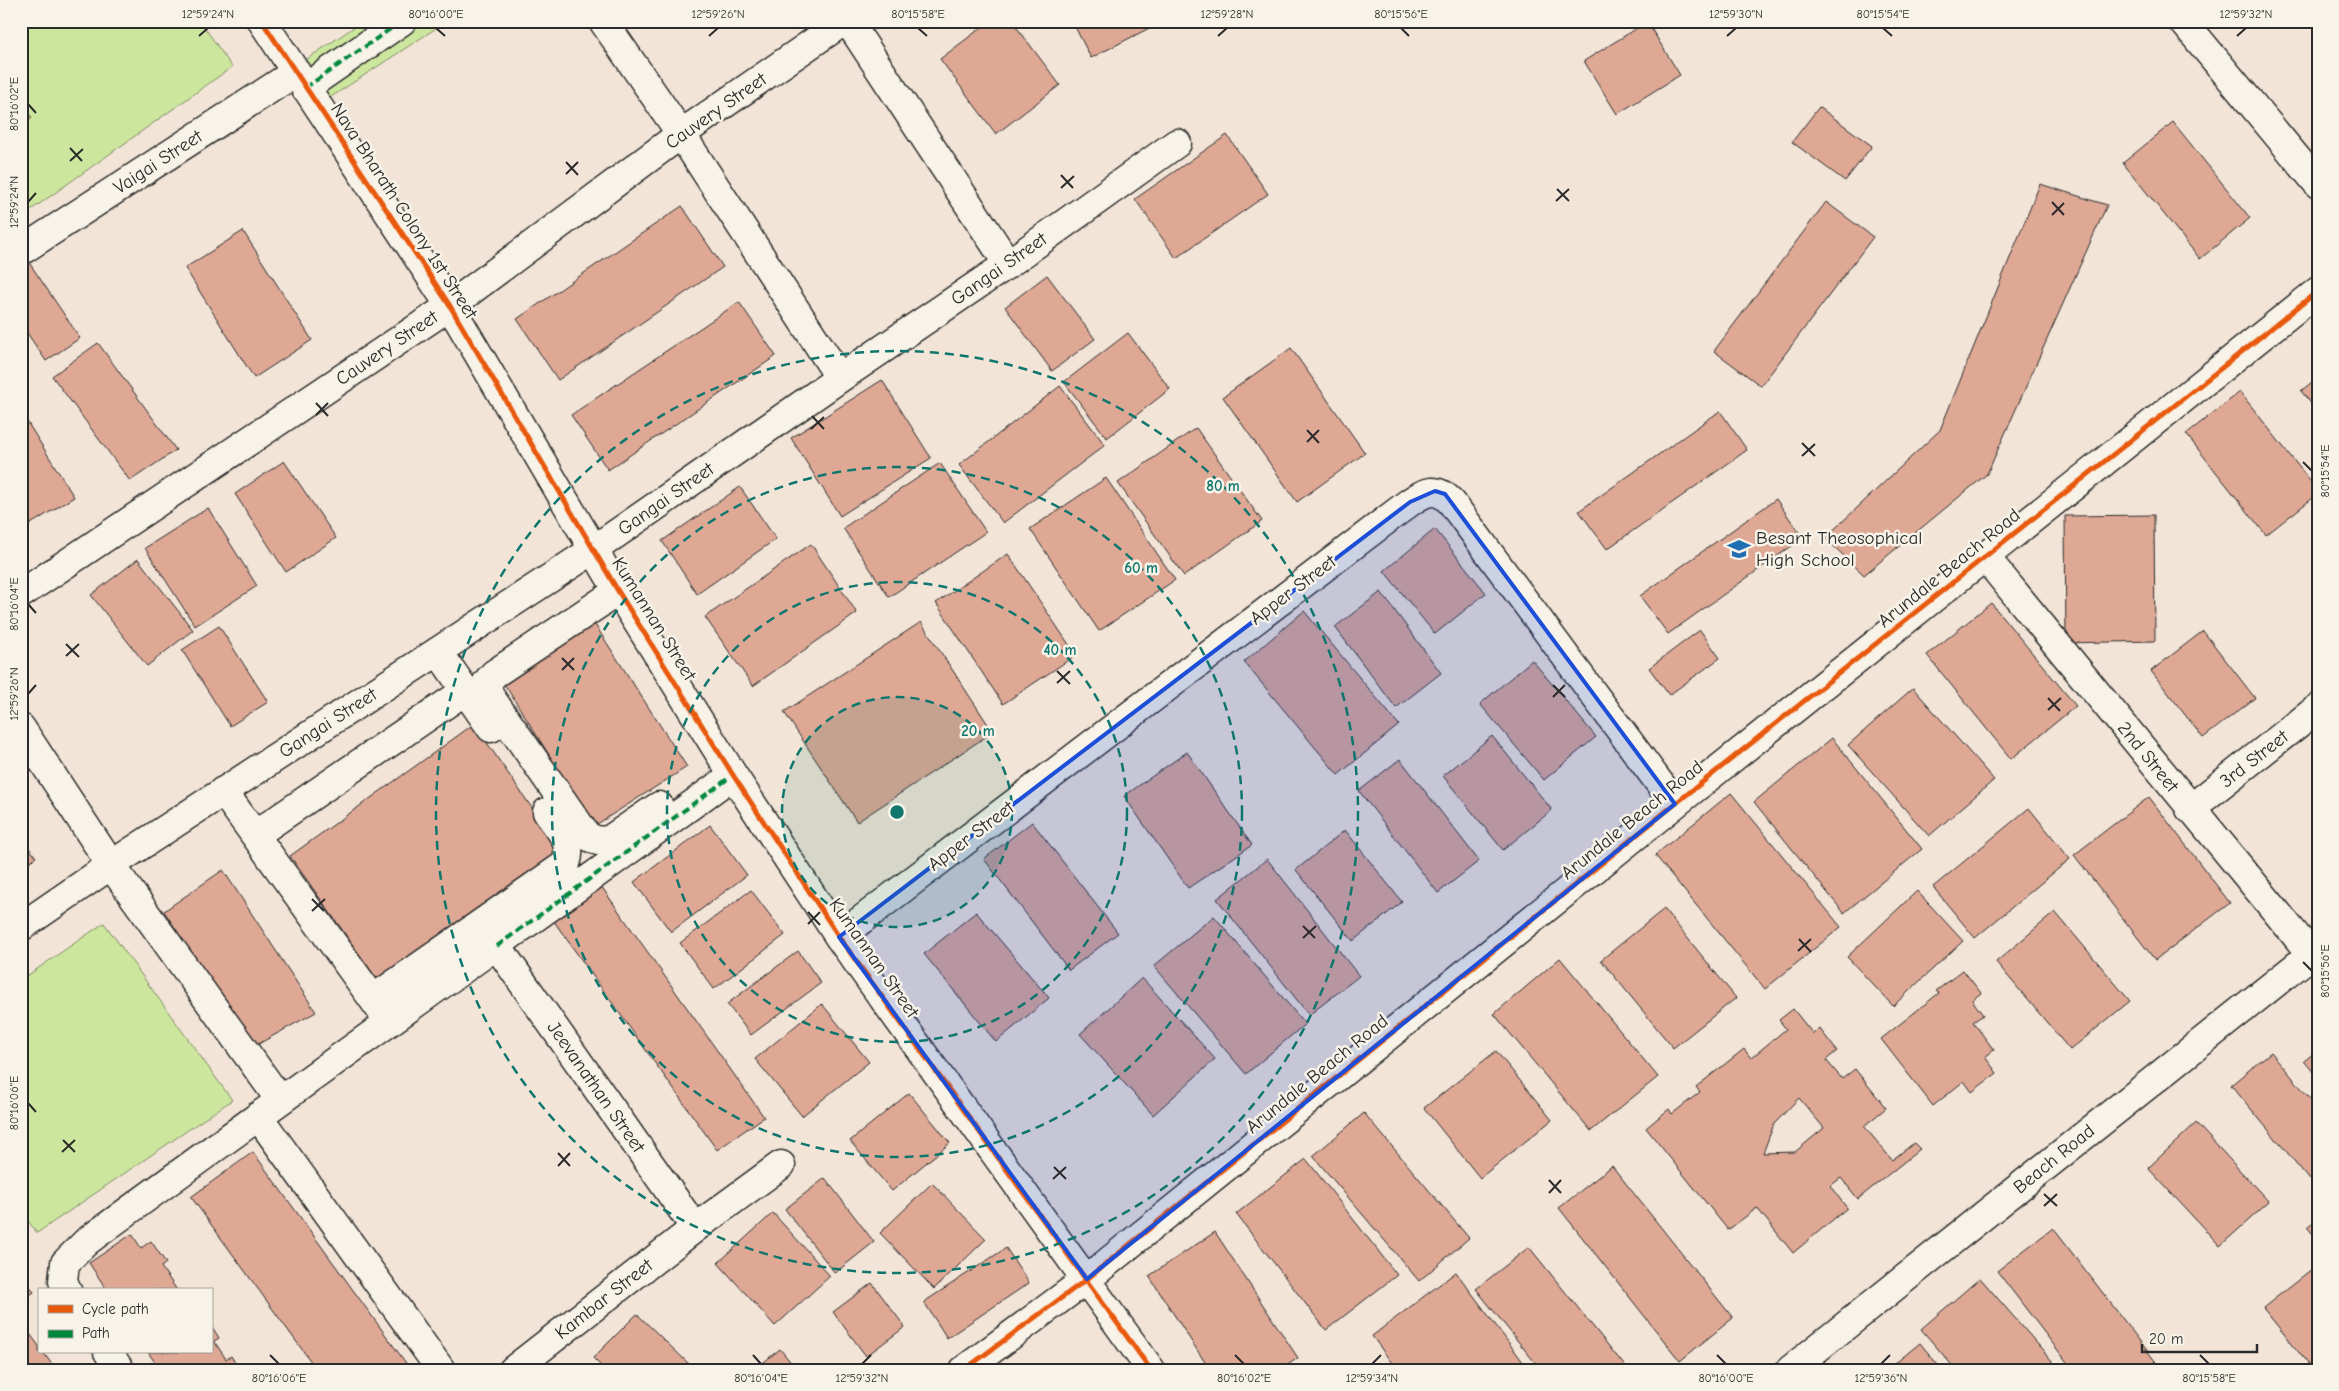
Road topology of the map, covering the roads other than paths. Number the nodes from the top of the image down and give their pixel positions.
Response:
1 (262, 21) edge
2 (402, 21) edge
3 (603, 21) edge
4 (844, 21) edge
5 (848, 21) edge
6 (2183, 21) edge
7 (300, 80) junction
8 (681, 134) junction
9 (1177, 143) dead end
10 (2318, 184) edge
11 (21, 251) edge
12 (1008, 264) junction
13 (2318, 291) edge
14 (450, 306) junction
15 (840, 378) junction
16 (594, 550) junction
17 (1986, 558) junction
18 (618, 592) junction
19 (21, 594) edge
20 (438, 651) junction
21 (465, 691) junction
22 (2318, 708) edge
23 (21, 728) edge
24 (728, 768) junction
25 (223, 791) junction
26 (1675, 804) junction
27 (2190, 809) junction
28 (255, 835) junction
29 (111, 865) junction
30 (21, 927) edge
31 (839, 936) junction
32 (497, 946) junction
33 (2315, 951) edge
34 (373, 999) junction
35 (390, 1022) junction
36 (280, 1100) junction
37 (258, 1116) junction
38 (781, 1165) dead end
39 (695, 1228) junction
40 (1087, 1279) junction
41 (66, 1288) edge
42 (109, 1354) edge
43 (120, 1370) edge
44 (442, 1370) edge
45 (513, 1370) edge
46 (964, 1370) edge
47 (1151, 1370) edge
48 (1790, 1370) edge

1 - 7 street, Nava Bharath Colony 1st Street
2 - 7 street, Vaigai Street
3 - 8 street
4 - 8 street, Cauvery Street
5 - 12 street
6 - 10 street
7 - 11 street, Vaigai Street
7 - 14 street, Nava Bharath Colony 1st Street
8 - 14 street, Cauvery Street
8 - 15 street
9 - 12 street, Gangai Street
12 - 15 street, Gangai Street
13 - 17 street, Arundale Beach Road
14 - 16 street, Nava Bharath Colony 1st Street
14 - 19 street, Cauvery Street
15 - 16 street, Gangai Street
16 - 18 street, Kumannan Street
16 - 20 street, Gangai Street
17 - 26 street, Arundale Beach Road
17 - 27 street, 2nd Street
18 - 24 street, Kumannan Street
18 - 24 street
20 - 21 street
20 - 25 street, Gangai Street
21 - 28 street
21 - 34 street
22 - 27 street, 3rd Street
23 - 29 street
24 - 31 street, Kumannan Street
24 - 32 street
25 - 28 street
25 - 29 street, Gangai Street
26 - 31 street, Apper Street
26 - 40 street, Arundale Beach Road
27 - 33 street, 2nd Street
28 - 34 street
29 - 30 street, Gangai Street
29 - 36 street
31 - 40 street, Kumannan Street
32 - 35 street
32 - 39 street, Jeevanathan Street
33 - 48 street, Beach Road
34 - 35 street
35 - 36 street
36 - 37 street
37 - 41 street
37 - 44 street
38 - 39 street, Kambar Street
39 - 45 street, Kambar Street
40 - 46 street, Arundale Beach Road
40 - 47 street, Kumannan Street
42 - 43 street

